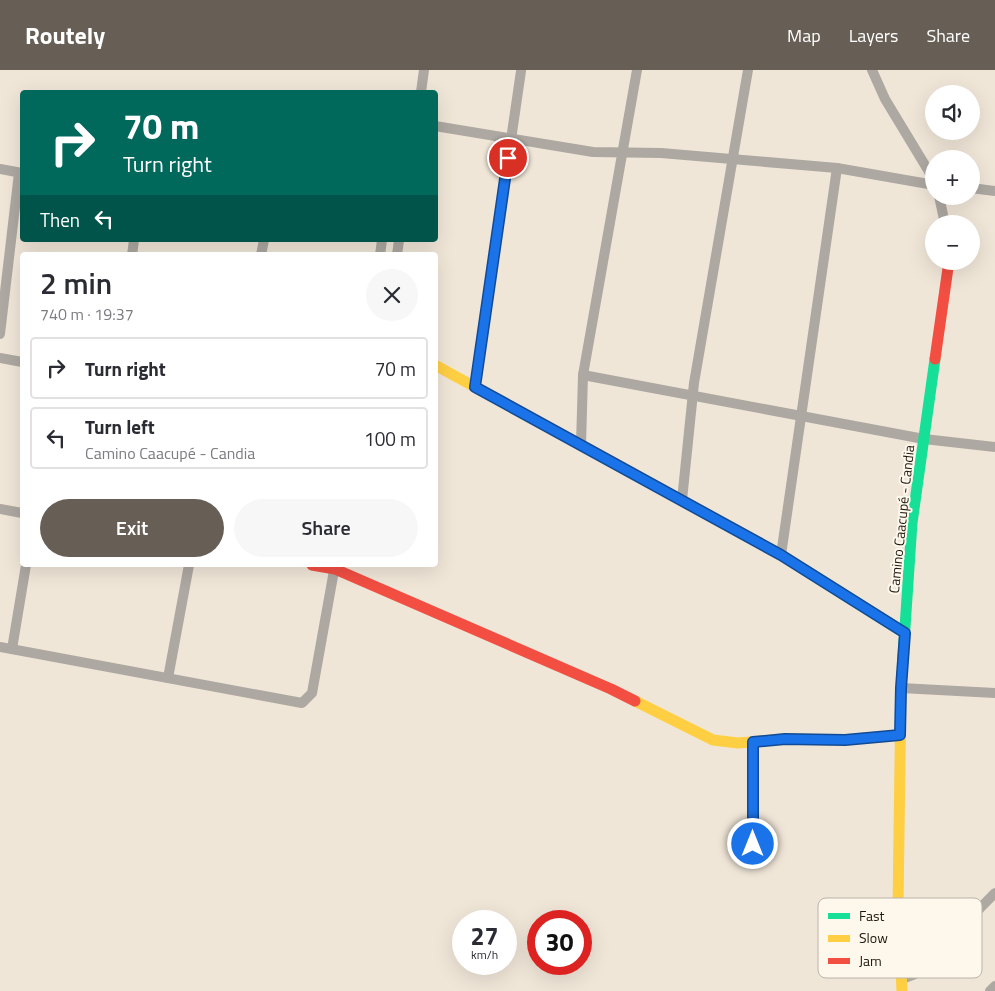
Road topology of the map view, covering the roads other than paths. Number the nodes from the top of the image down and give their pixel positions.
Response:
1 (424, 70) edge
2 (637, 70) edge
3 (748, 70) edge
4 (872, 70) edge
5 (521, 71) dead end
6 (420, 90) edge
7 (438, 127) edge
8 (511, 139) junction
9 (622, 153) junction
10 (732, 159) junction
11 (925, 165) edge
12 (838, 168) junction
13 (0, 169) edge
14 (20, 173) edge
15 (20, 181) edge
16 (925, 182) edge
17 (980, 189) edge
18 (995, 191) edge
19 (948, 270) edge
20 (0, 334) edge
21 (0, 358) edge
22 (20, 362) edge
23 (438, 367) edge
24 (583, 375) junction
25 (475, 387) junction
26 (692, 395) junction
27 (801, 416) junction
28 (924, 439) junction
29 (581, 445) junction
30 (995, 447) edge
31 (682, 500) junction
32 (0, 508) edge
33 (20, 513) edge
34 (781, 555) junction
35 (26, 567) edge
36 (189, 567) edge
37 (335, 567) edge
38 (905, 633) junction
39 (0, 647) edge
40 (12, 649) junction
41 (168, 678) junction
42 (901, 688) junction
43 (995, 693) edge
44 (900, 735) junction
45 (753, 742) junction
46 (753, 844) dead end
47 (995, 893) edge
48 (898, 898) edge
49 (982, 906) edge
50 (902, 979) edge
51 (995, 986) edge
52 (902, 991) edge
53 (990, 991) edge

1 - 6 street
2 - 9 street
3 - 10 street
4 - 11 street
5 - 8 street
7 - 8 street
8 - 9 street
8 - 25 street
9 - 10 street
9 - 24 street
10 - 12 street
10 - 26 street
12 - 16 street
12 - 27 street
13 - 14 street
15 - 20 street
17 - 18 street
19 - 28 street, Camino Caacupé - Candia
21 - 22 street
23 - 25 street
24 - 26 street
24 - 29 street
25 - 29 street
26 - 27 street
26 - 31 street
27 - 28 street
27 - 34 street
28 - 30 street
28 - 38 street, Camino Caacupé - Candia
29 - 31 street
31 - 34 street
32 - 33 street
34 - 38 street
35 - 40 street
36 - 41 street
37 - 41 street
37 - 45 street
38 - 42 street, Camino Caacupé - Candia
39 - 40 street
40 - 41 street
42 - 43 street
42 - 44 street, Camino Caacupé - Candia
44 - 45 street
44 - 48 street, Camino Caacupé - Candia
45 - 46 street
47 - 49 street
50 - 52 street, Camino Caacupé - Candia
51 - 53 street

